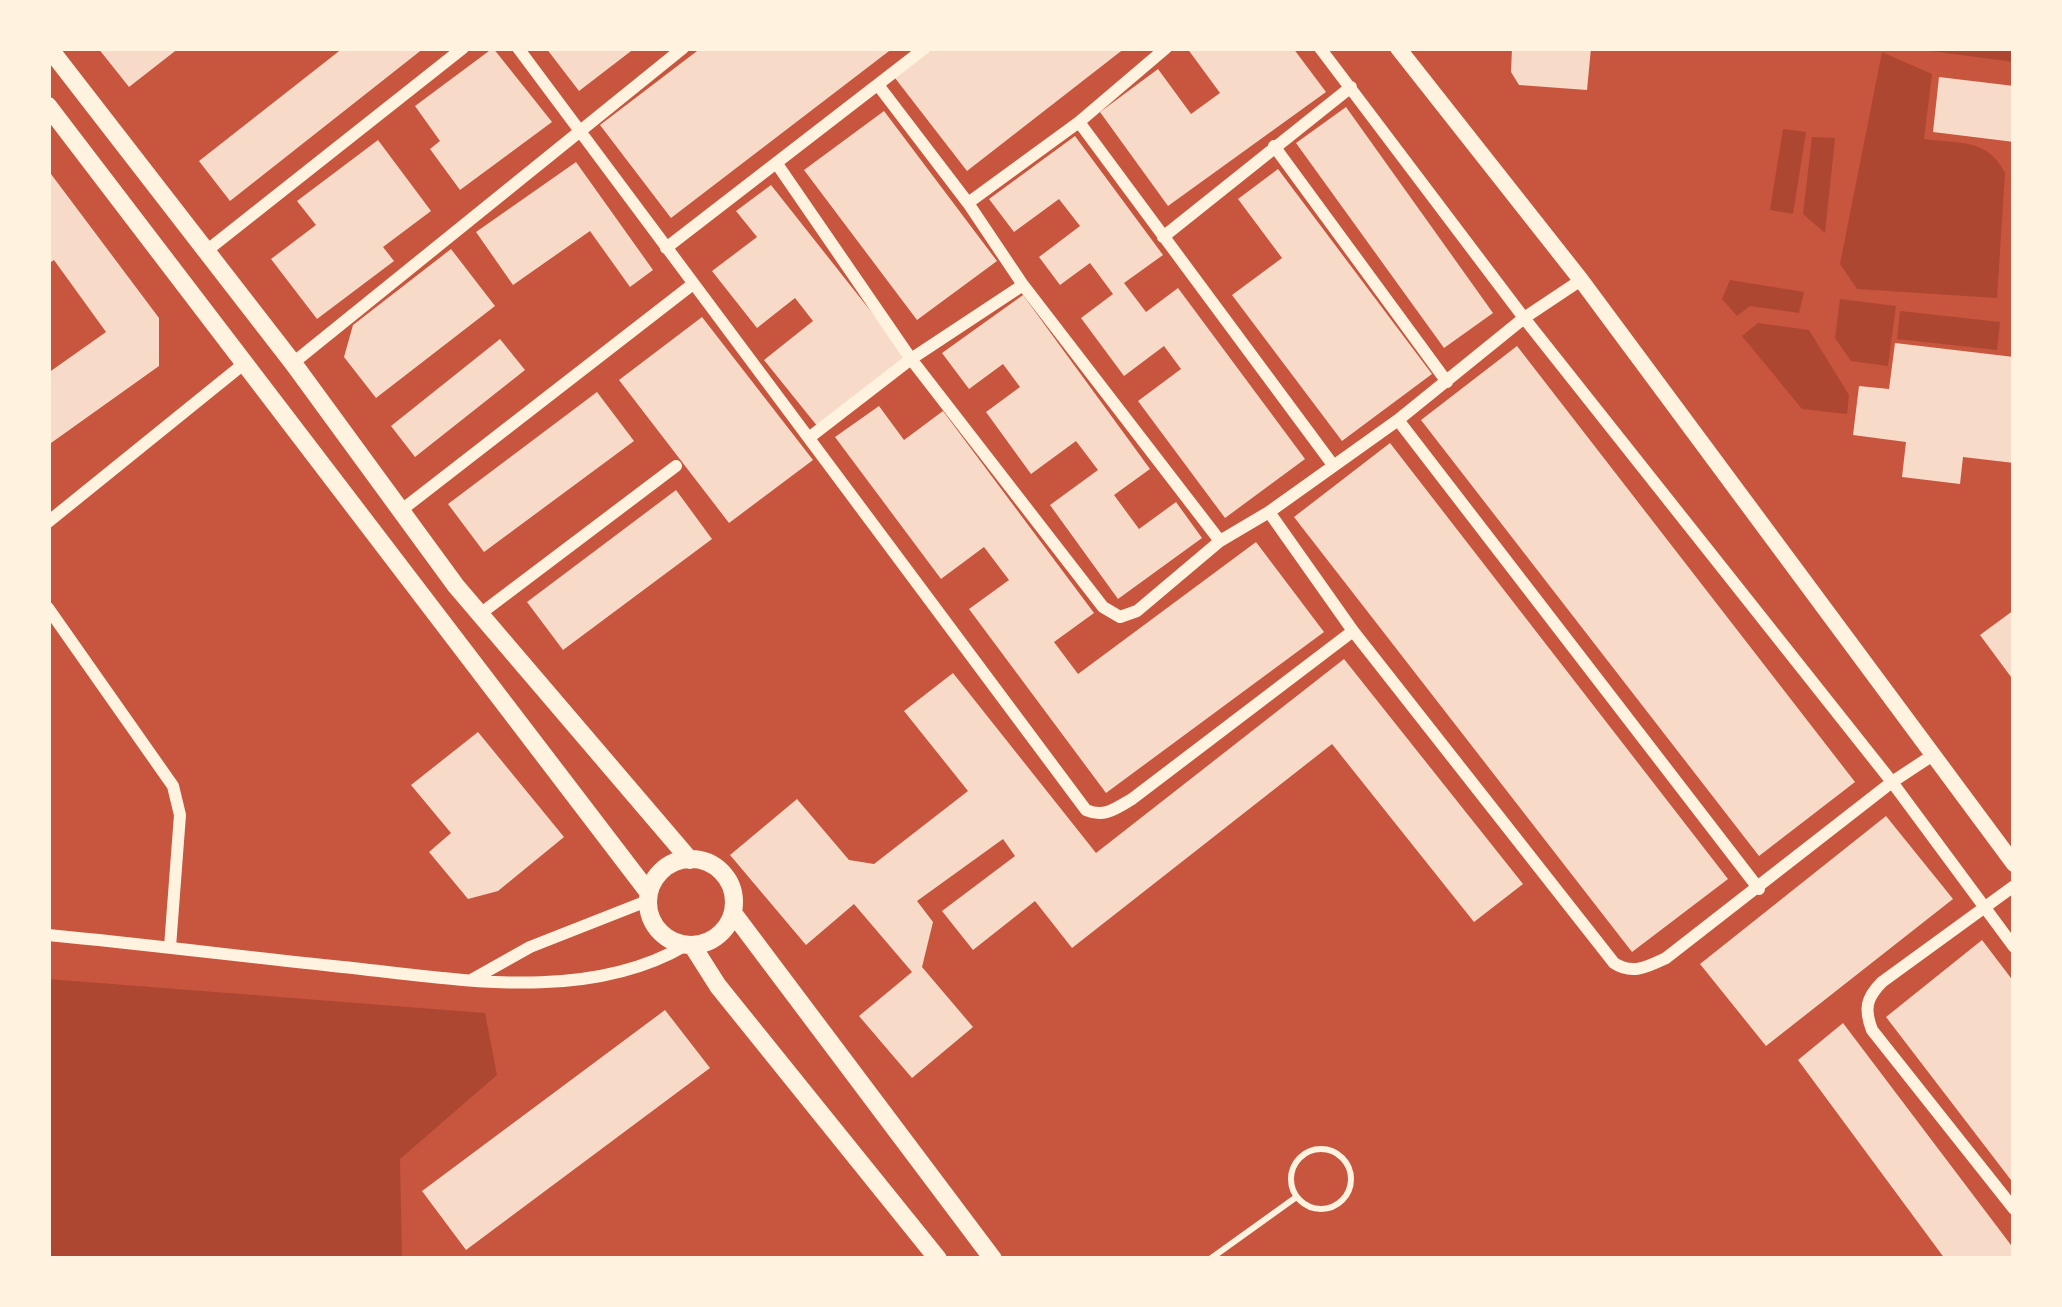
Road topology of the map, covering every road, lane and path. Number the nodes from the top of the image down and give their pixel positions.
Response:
1 (49, 48) edge
2 (463, 48) edge
3 (518, 48) edge
4 (682, 48) edge
5 (925, 48) edge
6 (1166, 48) edge
7 (1320, 48) edge
8 (1398, 48) edge
9 (908, 53) edge
10 (878, 85) junction
11 (1351, 87) junction
12 (48, 106) edge
13 (1079, 122) junction
14 (577, 131) junction
15 (1274, 146) junction
16 (777, 164) junction
17 (968, 202) junction
18 (1163, 237) junction
19 (666, 248) junction
20 (204, 253) junction
21 (1581, 280) junction
22 (693, 284) junction
23 (1024, 285) junction
24 (1524, 319) junction
25 (911, 359) junction
26 (246, 362) junction
27 (292, 363) junction
28 (1447, 382) junction
29 (1398, 420) junction
30 (810, 437) junction
31 (1333, 465) junction
32 (676, 466) dead end
33 (399, 512) junction
34 (1269, 512) junction
35 (48, 523) edge
36 (1220, 541) junction
37 (48, 608) edge
38 (480, 614) junction
39 (1353, 631) junction
40 (1933, 755) junction
41 (1892, 782) junction
42 (690, 860) junction
43 (2014, 864) edge
44 (2014, 886) edge
45 (1759, 890) junction
46 (648, 897) junction
47 (1984, 907) junction
48 (733, 913) junction
49 (48, 935) edge
50 (689, 945) junction
51 (170, 947) junction
52 (2014, 947) edge
53 (470, 980) junction
54 (1296, 1197) junction
55 (2014, 1210) edge
56 (938, 1259) edge
57 (993, 1259) edge
58 (1210, 1259) edge

1 - 20 main road
2 - 20 street
3 - 14 street
4 - 14 street
5 - 9 street
6 - 13 street
7 - 11 street
8 - 21 street
9 - 10 street
10 - 16 street
10 - 17 street
11 - 15 street
11 - 24 street
12 - 26 main road
13 - 17 street
13 - 18 street
14 - 19 street
14 - 27 street
15 - 18 street
15 - 28 street
16 - 19 street
16 - 25 street
17 - 23 street
18 - 31 street
19 - 22 street
20 - 27 main road
21 - 24 street
21 - 40 street
22 - 30 street
22 - 33 street
23 - 25 street
23 - 36 street
24 - 28 street
24 - 41 street
25 - 30 street
25 - 36 street
26 - 35 street
26 - 46 main road
27 - 33 main road
28 - 29 street
29 - 31 street
29 - 45 street
30 - 39 street
31 - 34 street
32 - 38 street
33 - 38 main road
34 - 36 street
34 - 39 street
37 - 51 street
38 - 42 main road
39 - 45 street
40 - 41 street
40 - 43 street
41 - 45 street
41 - 47 street
42 - 46 main road
42 - 48 main road
44 - 47 street
46 - 50 main road
46 - 53 street
47 - 52 street
47 - 55 street
48 - 50 main road
48 - 57 main road
49 - 51 street
50 - 53 street
50 - 56 main road
51 - 53 street
54 - 54 lane
54 - 58 lane

